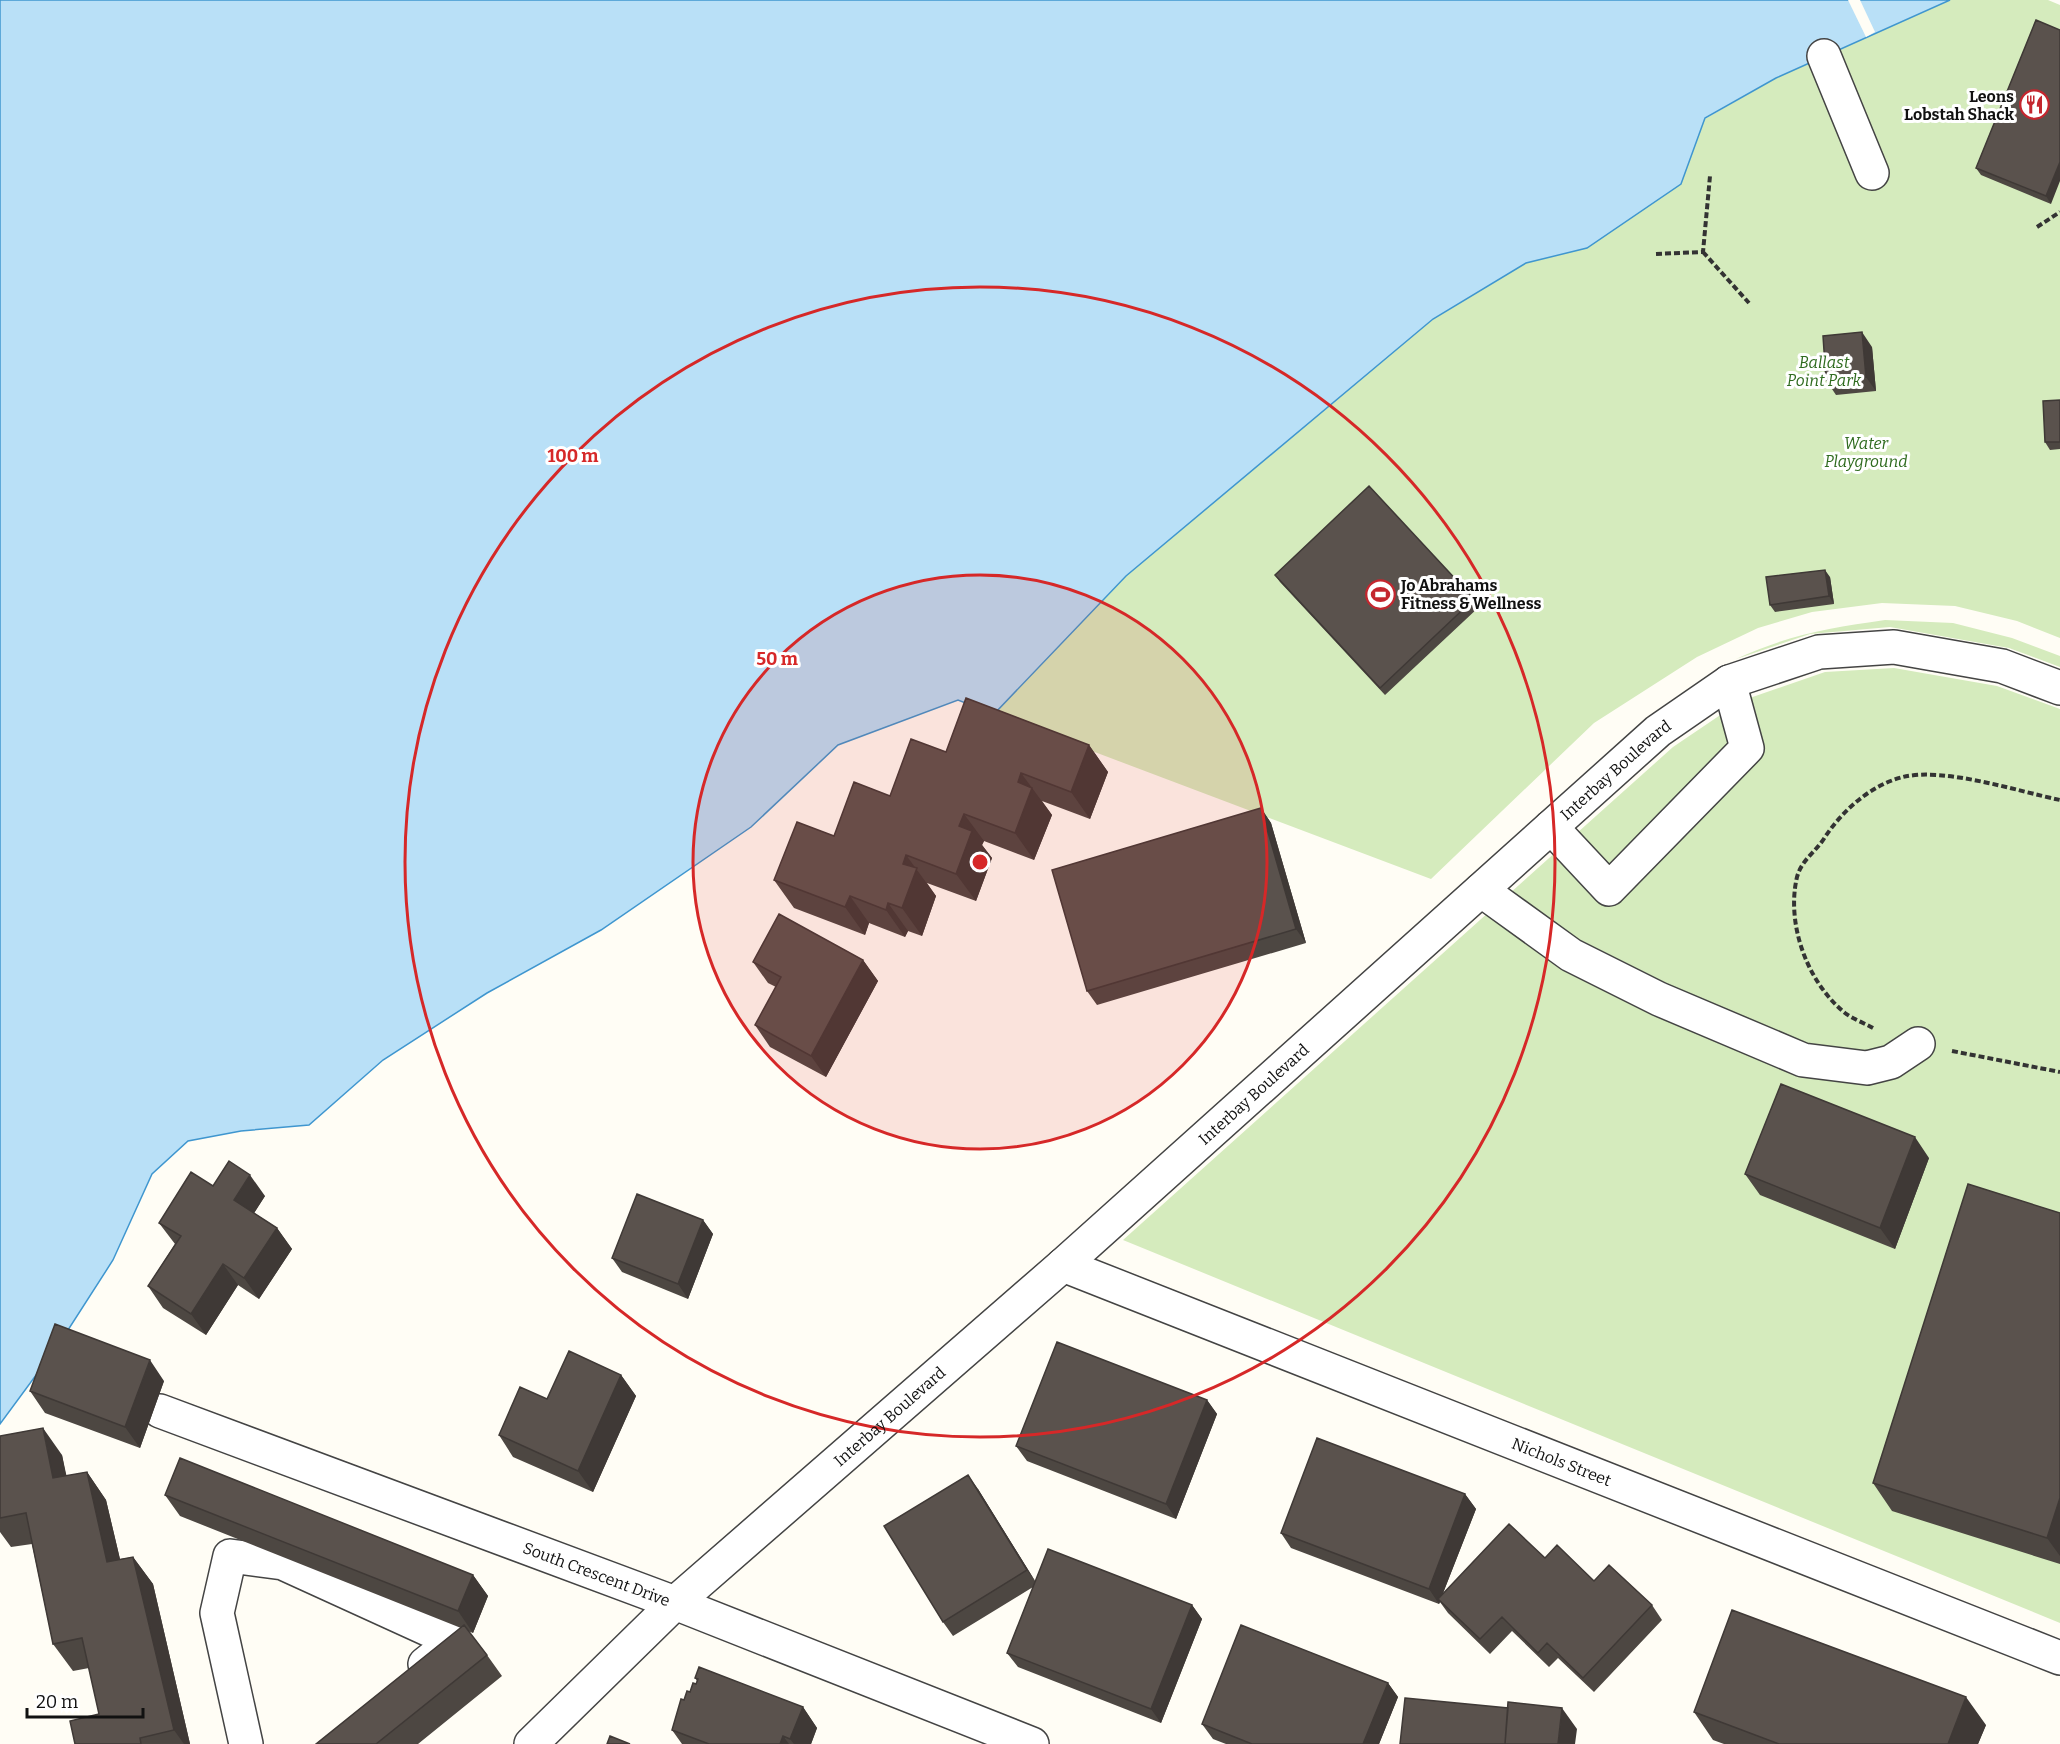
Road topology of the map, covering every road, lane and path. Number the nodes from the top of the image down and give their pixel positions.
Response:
1 (1824, 56) dead end
2 (1872, 173) dead end
3 (1710, 176) dead end
4 (2060, 212) edge
5 (2037, 227) dead end
6 (1703, 252) junction
7 (1656, 254) dead end
8 (1749, 303) dead end
9 (1729, 682) junction
10 (2060, 688) edge
11 (2060, 800) edge
12 (1551, 827) junction
13 (1481, 890) junction
14 (1918, 1044) junction
15 (2060, 1072) edge
16 (1063, 1265) junction
17 (160, 1411) dead end
18 (675, 1603) junction
19 (2060, 1658) edge
20 (398, 1685) edge
21 (246, 1744) edge
22 (531, 1744) edge
23 (1032, 1744) edge

1 - 2 street
3 - 6 path
4 - 5 path
6 - 7 path
6 - 8 path
9 - 10 street, Interbay Boulevard
9 - 12 street, Interbay Boulevard
9 - 12 street
11 - 14 path
12 - 13 street, Interbay Boulevard
13 - 14 street
13 - 16 street, Interbay Boulevard
14 - 15 path
16 - 18 street, Interbay Boulevard
16 - 19 street, Nichols Street
17 - 18 street, South Crescent Drive
18 - 22 street, Interbay Boulevard
18 - 23 street, South Crescent Drive
20 - 21 street

